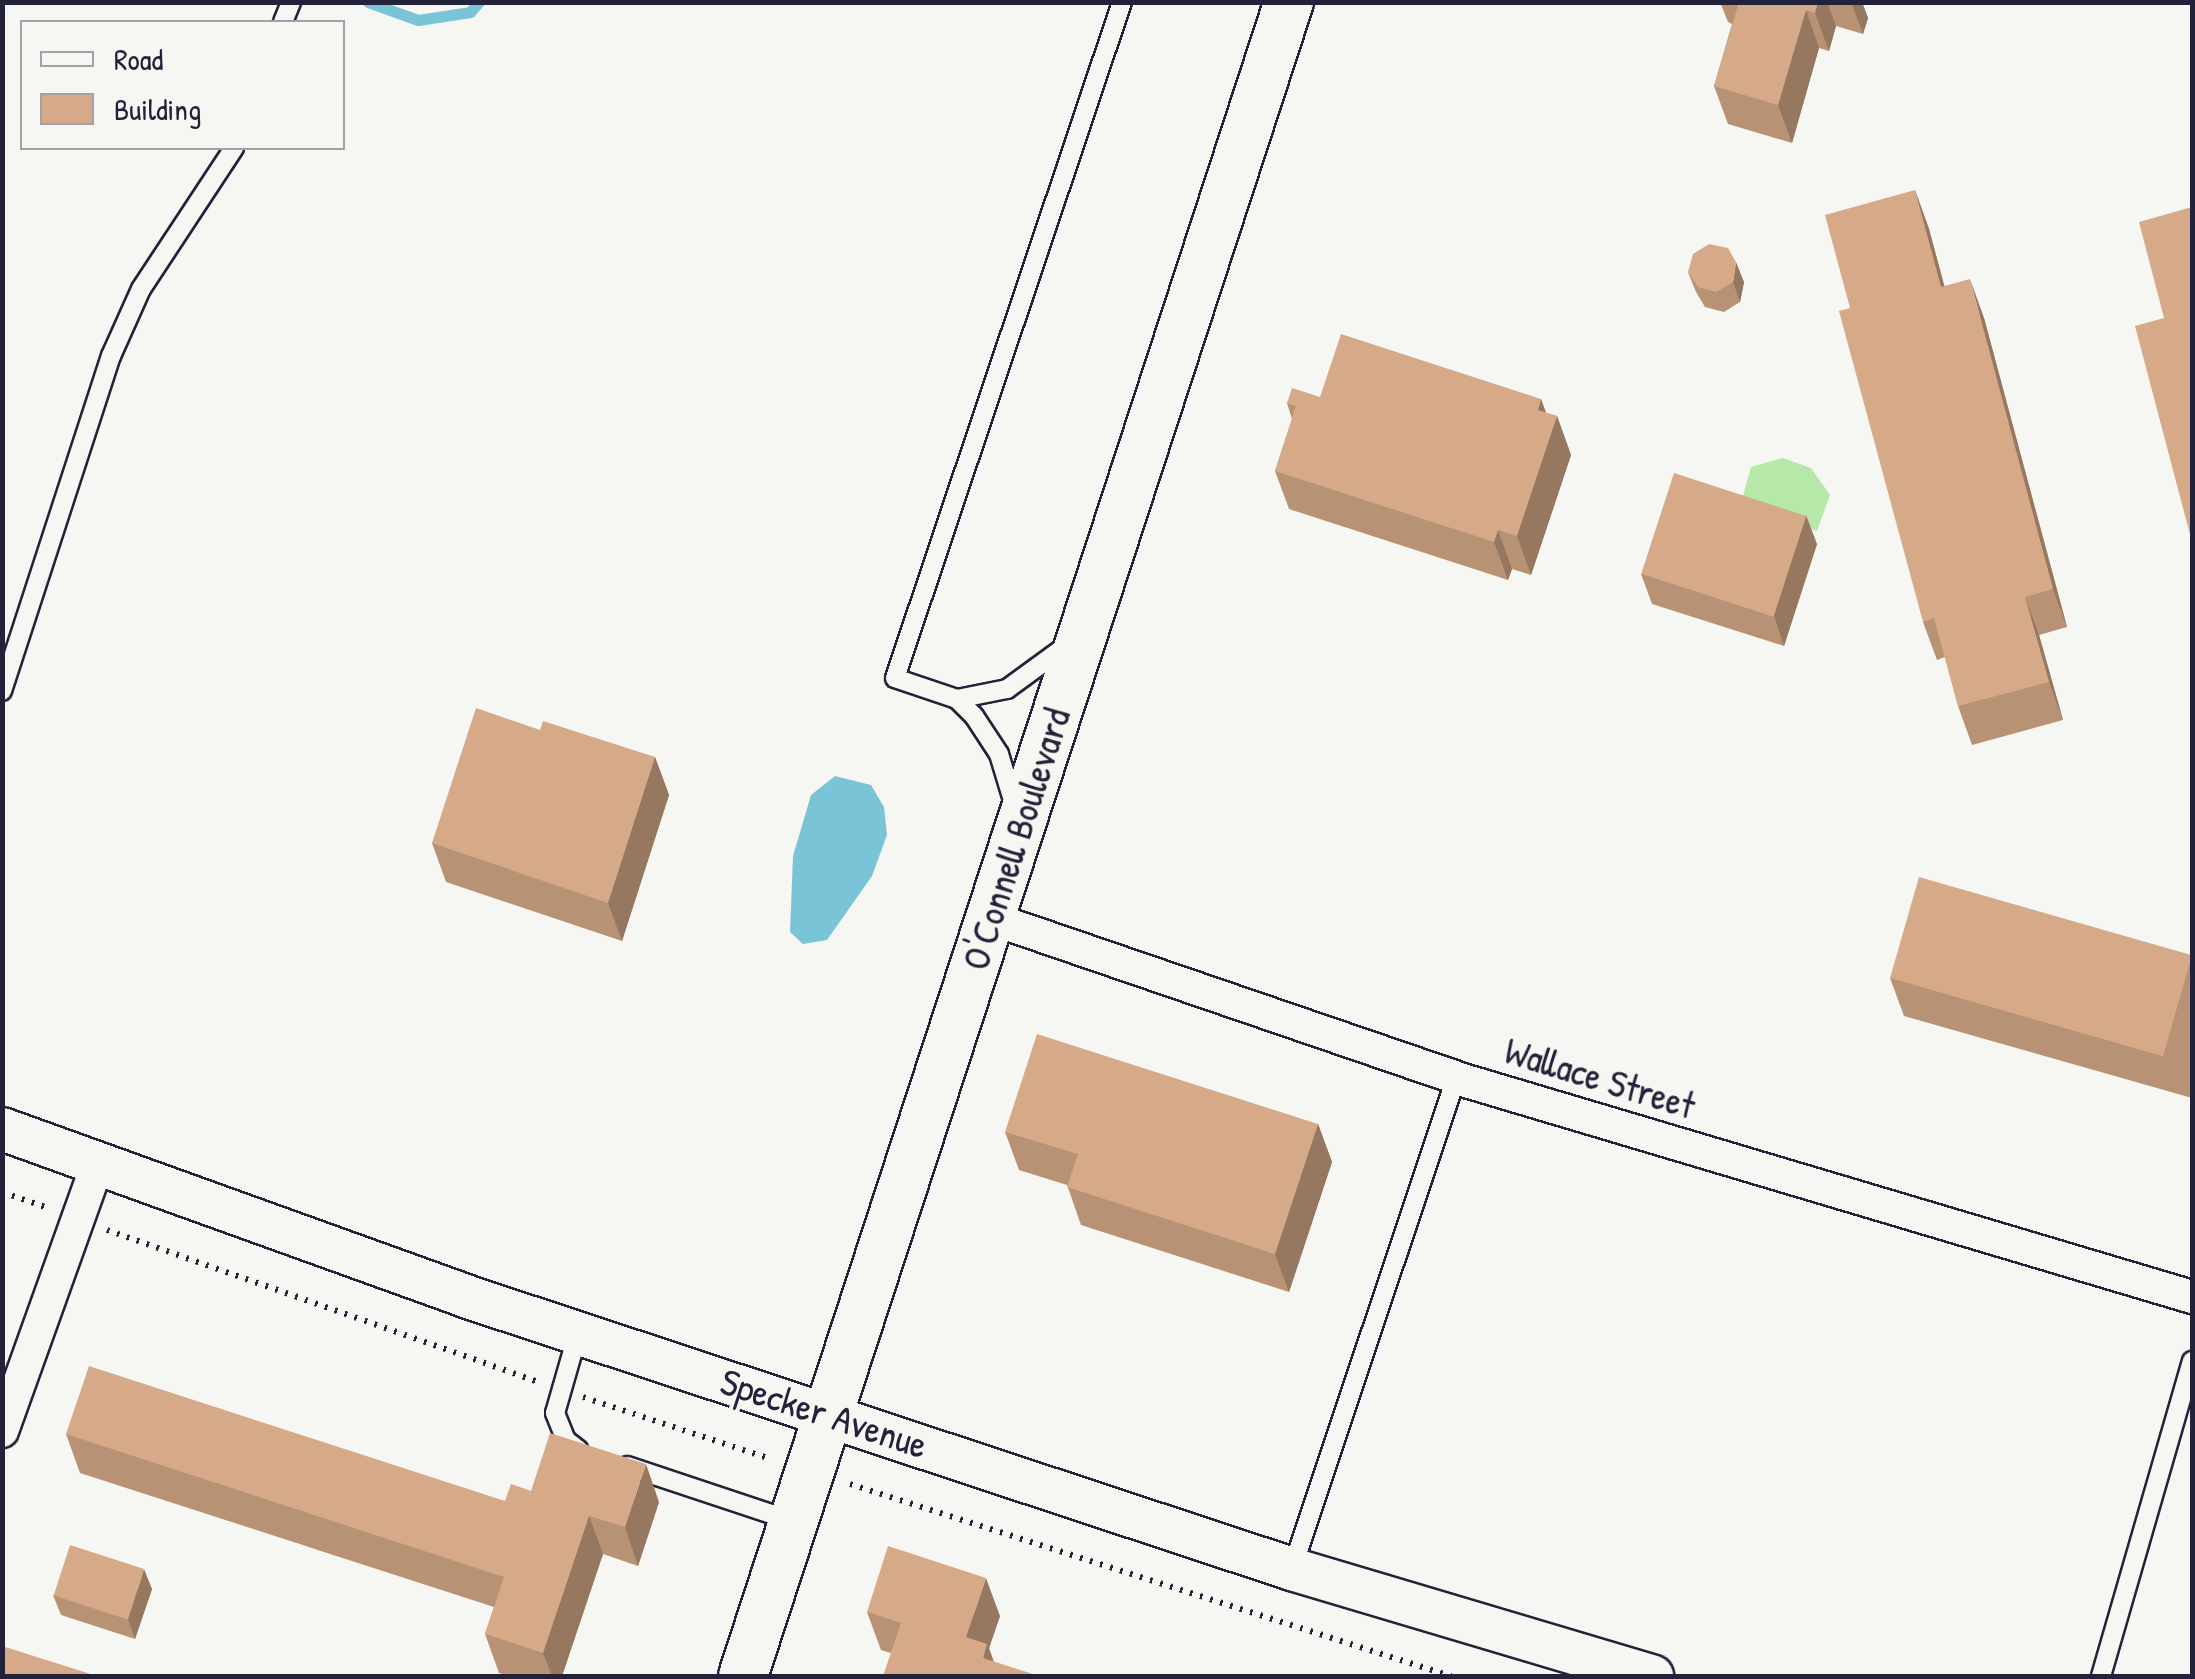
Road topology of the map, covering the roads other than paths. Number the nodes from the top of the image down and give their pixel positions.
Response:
1 (1122, 2) edge
2 (1290, 2) edge
3 (233, 150) edge
4 (1086, 624) junction
5 (2, 690) edge
6 (957, 698) junction
7 (1020, 827) junction
8 (990, 918) junction
9 (1456, 1078) junction
10 (2, 1129) edge
11 (98, 1163) junction
12 (2192, 1296) edge
13 (578, 1333) junction
14 (2192, 1361) edge
15 (829, 1414) junction
16 (2, 1431) edge
17 (794, 1522) junction
18 (1292, 1569) junction
19 (743, 1676) edge
20 (1652, 1676) edge
21 (2101, 1676) edge

1 - 6 lane
2 - 4 main road, O'Connell Boulevard
3 - 5 lane
4 - 6 lane
4 - 7 main road, O'Connell Boulevard
6 - 7 lane
7 - 8 main road, O'Connell Boulevard
8 - 9 street, Wallace Street
8 - 15 main road, O'Connell Boulevard
9 - 12 street, Wallace Street
9 - 18 lane
10 - 11 street, Specker Avenue
11 - 13 street, Specker Avenue
11 - 16 street
13 - 15 street, Specker Avenue
13 - 17 lane
14 - 21 lane
15 - 17 main road, O'Connell Boulevard
15 - 18 street, Specker Avenue
17 - 19 main road, O'Connell Boulevard
18 - 20 street, Specker Avenue

